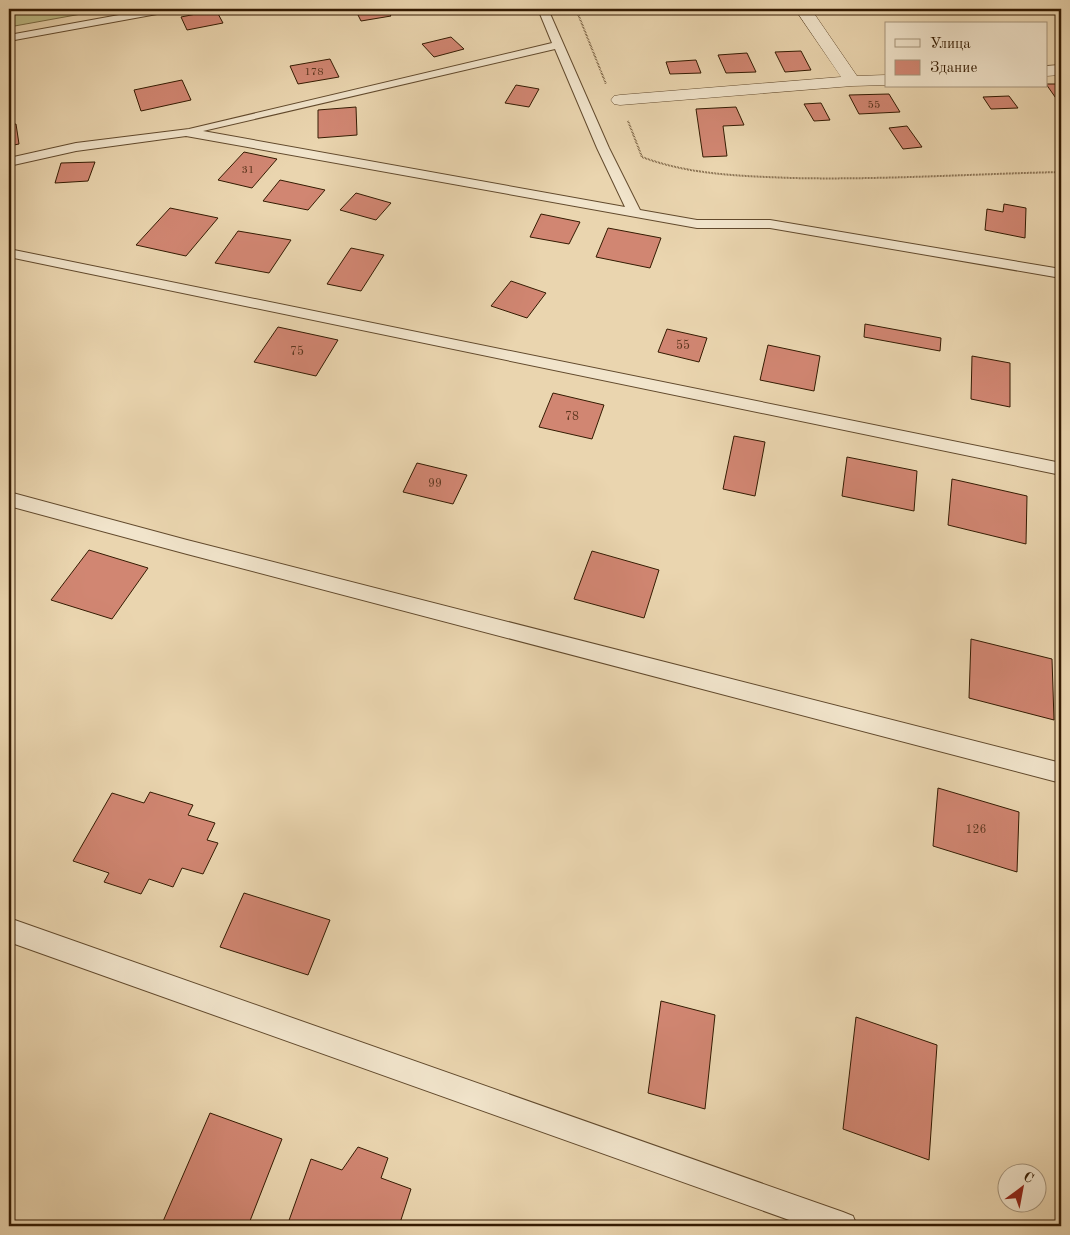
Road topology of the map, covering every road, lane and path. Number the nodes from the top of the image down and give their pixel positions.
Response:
1 (168, 9) edge
2 (543, 9) edge
3 (576, 9) edge
4 (803, 9) edge
5 (9, 38) edge
6 (559, 45) junction
7 (1061, 70) edge
8 (1048, 71) edge
9 (885, 80) edge
10 (852, 82) junction
11 (620, 100) junction
12 (186, 132) junction
13 (9, 162) edge
14 (1061, 172) edge
15 (634, 211) junction
16 (9, 253) edge
17 (1061, 274) edge
18 (1061, 469) edge
19 (9, 499) edge
20 (1061, 773) edge
21 (9, 930) edge
22 (843, 1226) edge

1 - 5 lane
2 - 6 lane
3 - 11 path
4 - 10 street
6 - 12 lane
6 - 15 lane
7 - 8 street
9 - 10 street
10 - 11 street
11 - 14 path
12 - 13 lane
12 - 15 lane
15 - 17 lane
16 - 18 lane
19 - 20 lane
21 - 22 lane

